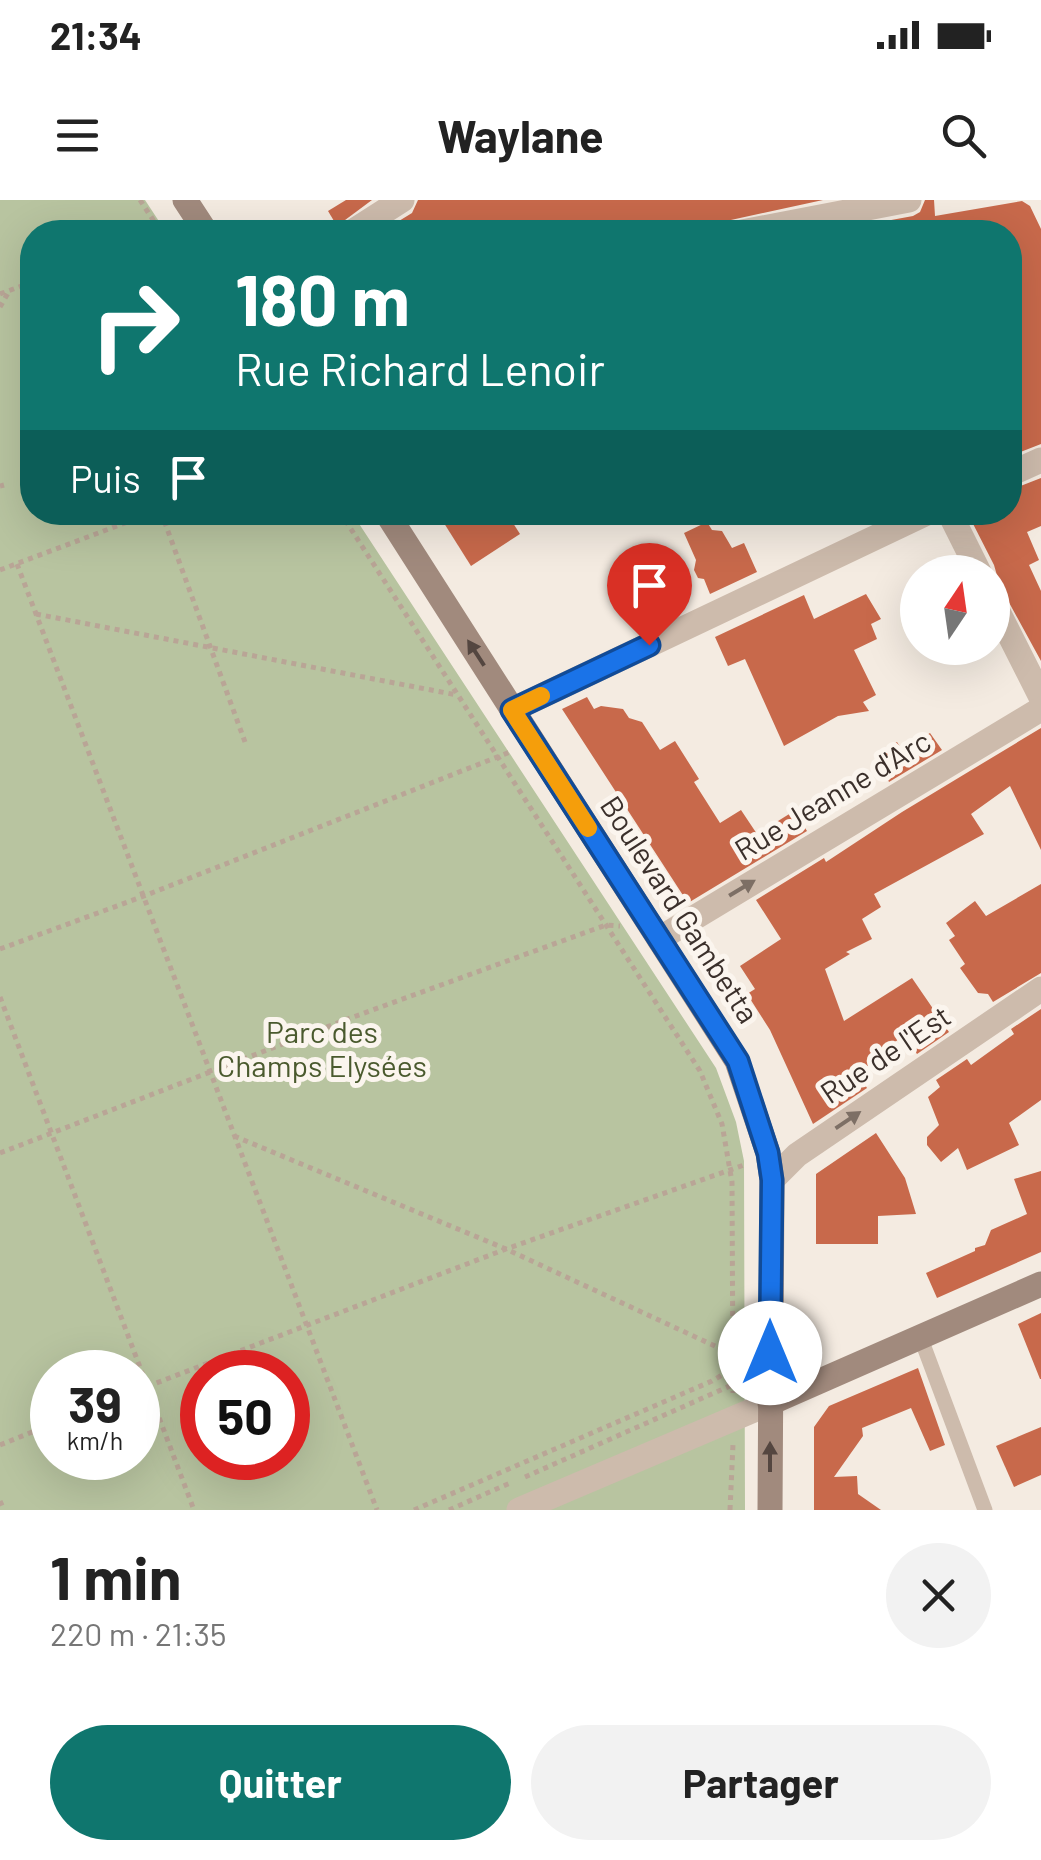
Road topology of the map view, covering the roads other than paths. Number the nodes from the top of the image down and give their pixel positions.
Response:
1 (402, 200) edge
2 (909, 200) edge
3 (371, 220) edge
4 (833, 220) edge
5 (394, 525) edge
6 (902, 525) edge
7 (956, 525) edge
8 (970, 555) edge
9 (1010, 636) edge
10 (1041, 698) edge
11 (1041, 708) edge
12 (512, 710) junction
13 (659, 939) junction
14 (1041, 989) edge
15 (772, 1180) junction
16 (1041, 1284) edge
17 (920, 1336) junction
18 (770, 1403) junction
19 (519, 1510) edge
20 (770, 1510) edge
21 (985, 1510) edge

1 - 3 street
2 - 4 street
12 -> 5 main road, Boulevard Gambetta
6 - 12 street
7 - 8 street
9 - 10 street
13 -> 11 street, Rue Jeanne d'Arc
12 - 13 main road, Boulevard Gambetta
13 - 15 main road, Boulevard Gambetta
15 -> 14 street, Rue de l'Est
15 - 18 main road, Boulevard Gambetta
16 - 17 main road
17 - 18 main road
17 - 21 lane
18 - 19 street
20 -> 18 main road, Boulevard Gambetta

